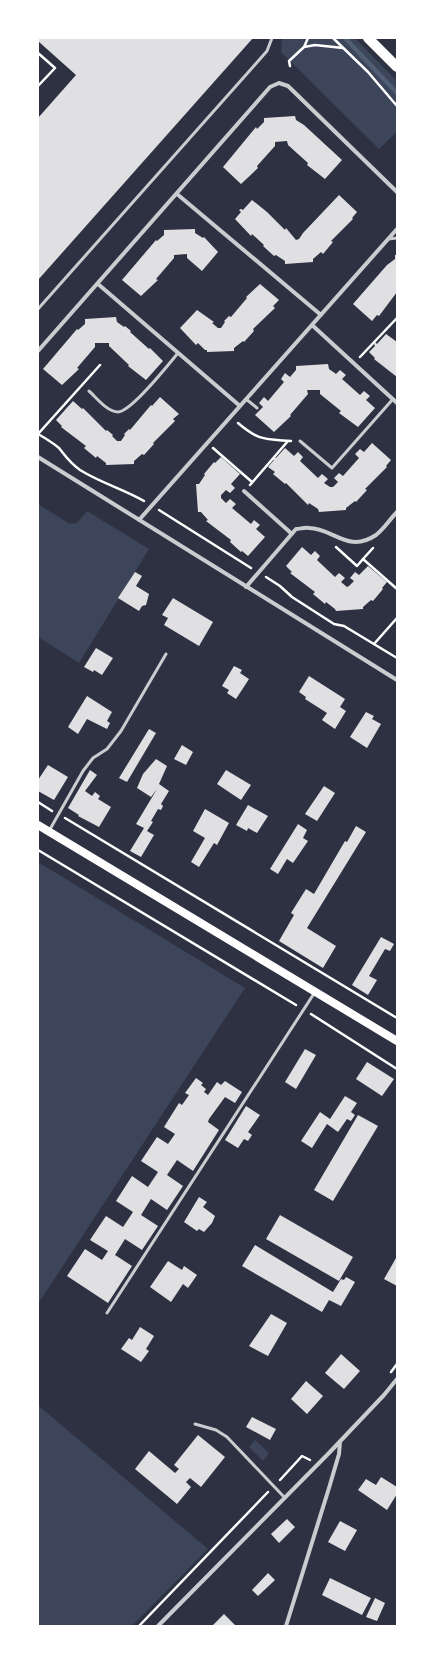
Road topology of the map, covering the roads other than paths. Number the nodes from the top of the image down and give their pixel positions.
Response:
1 (272, 38) edge
2 (368, 38) edge
3 (397, 67) edge
4 (397, 192) edge
5 (177, 194) junction
6 (397, 229) edge
7 (397, 238) edge
8 (388, 239) junction
9 (98, 284) junction
10 (38, 309) edge
11 (321, 315) junction
12 (312, 325) junction
13 (38, 351) edge
14 (178, 353) junction
15 (89, 391) dead end
16 (246, 399) junction
17 (393, 399) junction
18 (397, 403) edge
19 (240, 406) junction
20 (257, 408) dead end
21 (300, 441) road end
22 (38, 457) edge
23 (244, 491) road end
24 (397, 512) edge
25 (139, 520) junction
26 (292, 534) junction
27 (246, 587) junction
28 (166, 654) dead end
29 (397, 680) edge
30 (38, 826) edge
31 (49, 832) junction
32 (315, 992) junction
33 (397, 1041) edge
34 (107, 1313) dead end
35 (397, 1379) edge
36 (195, 1424) dead end
37 (340, 1442) junction
38 (285, 1498) junction
39 (158, 1626) edge
40 (286, 1626) edge

1 - 10 lane
2 - 3 main road
4 - 5 street
5 - 9 street
5 - 11 street
6 - 8 street
7 - 8 lane
8 - 11 street
9 - 13 street
9 - 14 street
11 - 12 street
12 - 16 street
12 - 17 street
14 - 15 lane
14 - 19 street
16 - 19 street
16 - 20 lane
17 - 18 street
17 - 21 lane
19 - 25 street
22 - 25 street
23 - 26 street
24 - 26 street
25 - 27 street
26 - 27 street
27 - 29 street
28 - 31 lane
30 - 31 main road
31 - 32 main road
32 - 33 main road
32 - 34 lane
35 - 37 street
36 - 38 lane
37 - 38 street
37 - 40 street
38 - 39 street

